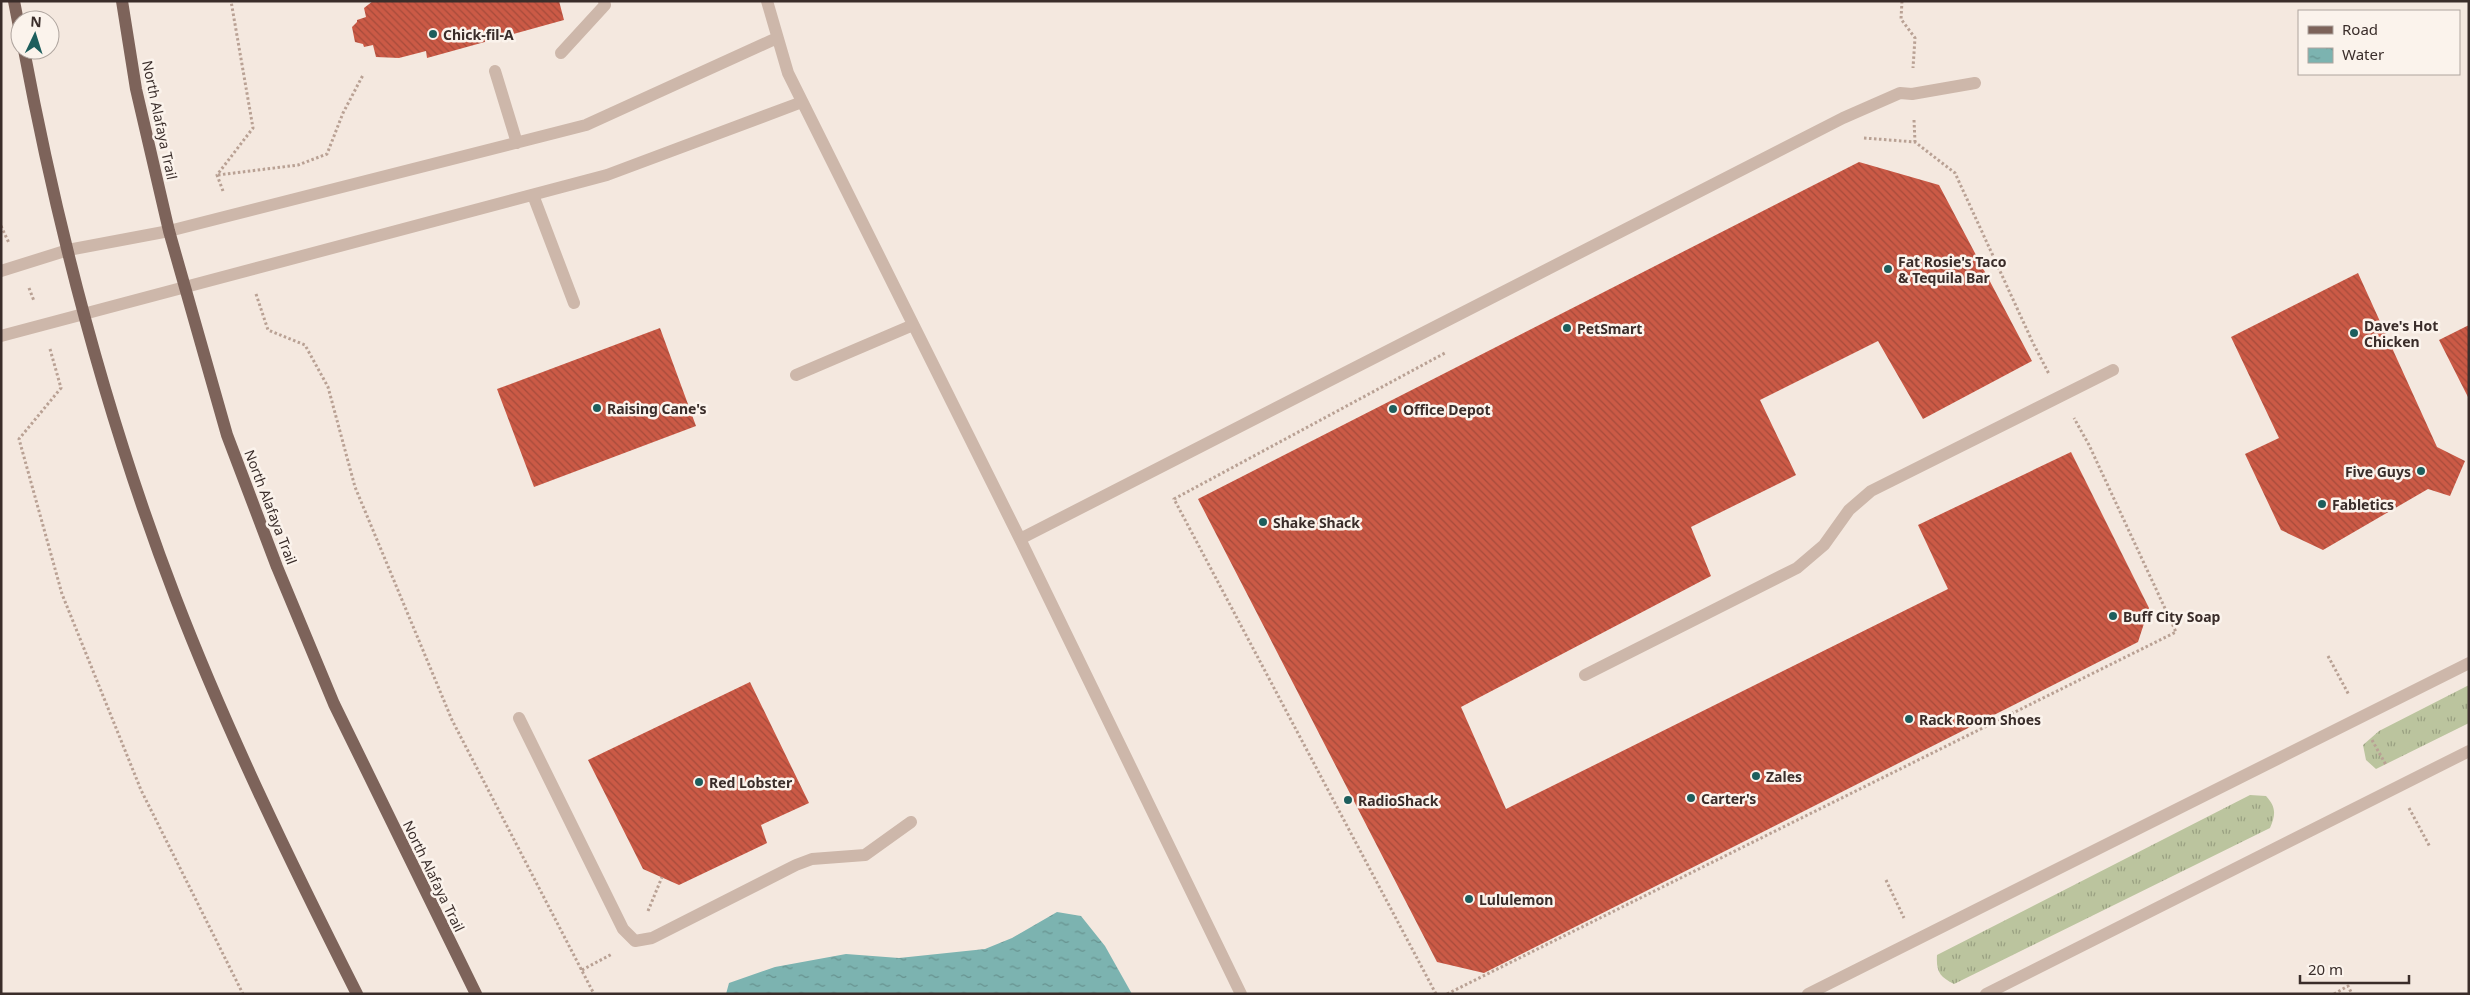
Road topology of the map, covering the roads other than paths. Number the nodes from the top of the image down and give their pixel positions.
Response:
1 (122, 1) edge
2 (604, 1) edge
3 (767, 1) edge
4 (778, 38) junction
5 (561, 53) dead end
6 (26, 60) edge
7 (495, 71) dead end
8 (1975, 84) dead end
9 (802, 102) junction
10 (518, 143) junction
11 (533, 195) junction
12 (169, 231) junction
13 (68, 250) junction
14 (1, 271) edge
15 (185, 288) junction
16 (574, 303) dead end
17 (85, 314) junction
18 (912, 325) junction
19 (1, 336) edge
20 (2113, 370) dead end
21 (796, 375) dead end
22 (1020, 540) junction
23 (2469, 663) edge
24 (1585, 675) dead end
25 (519, 718) dead end
26 (2469, 751) edge
27 (911, 822) dead end
28 (357, 994) edge
29 (476, 994) edge
30 (1241, 994) edge
31 (1808, 994) edge
32 (1986, 994) edge

1 - 12 main road, North Alafaya Trail
2 - 5 street
3 - 4 street
4 - 9 street
4 - 10 street
6 - 13 main road
7 - 10 street
8 - 22 street
9 - 11 street
9 - 18 street
10 - 12 street
11 - 15 street
11 - 16 street
12 - 13 street
12 - 15 main road, North Alafaya Trail
13 - 14 street
13 - 17 main road
15 - 17 street
15 - 29 main road, North Alafaya Trail
17 - 19 street
17 - 28 main road
18 - 21 street
18 - 22 street
20 - 24 street
22 - 30 street
23 - 31 street
25 - 27 street
26 - 32 street

